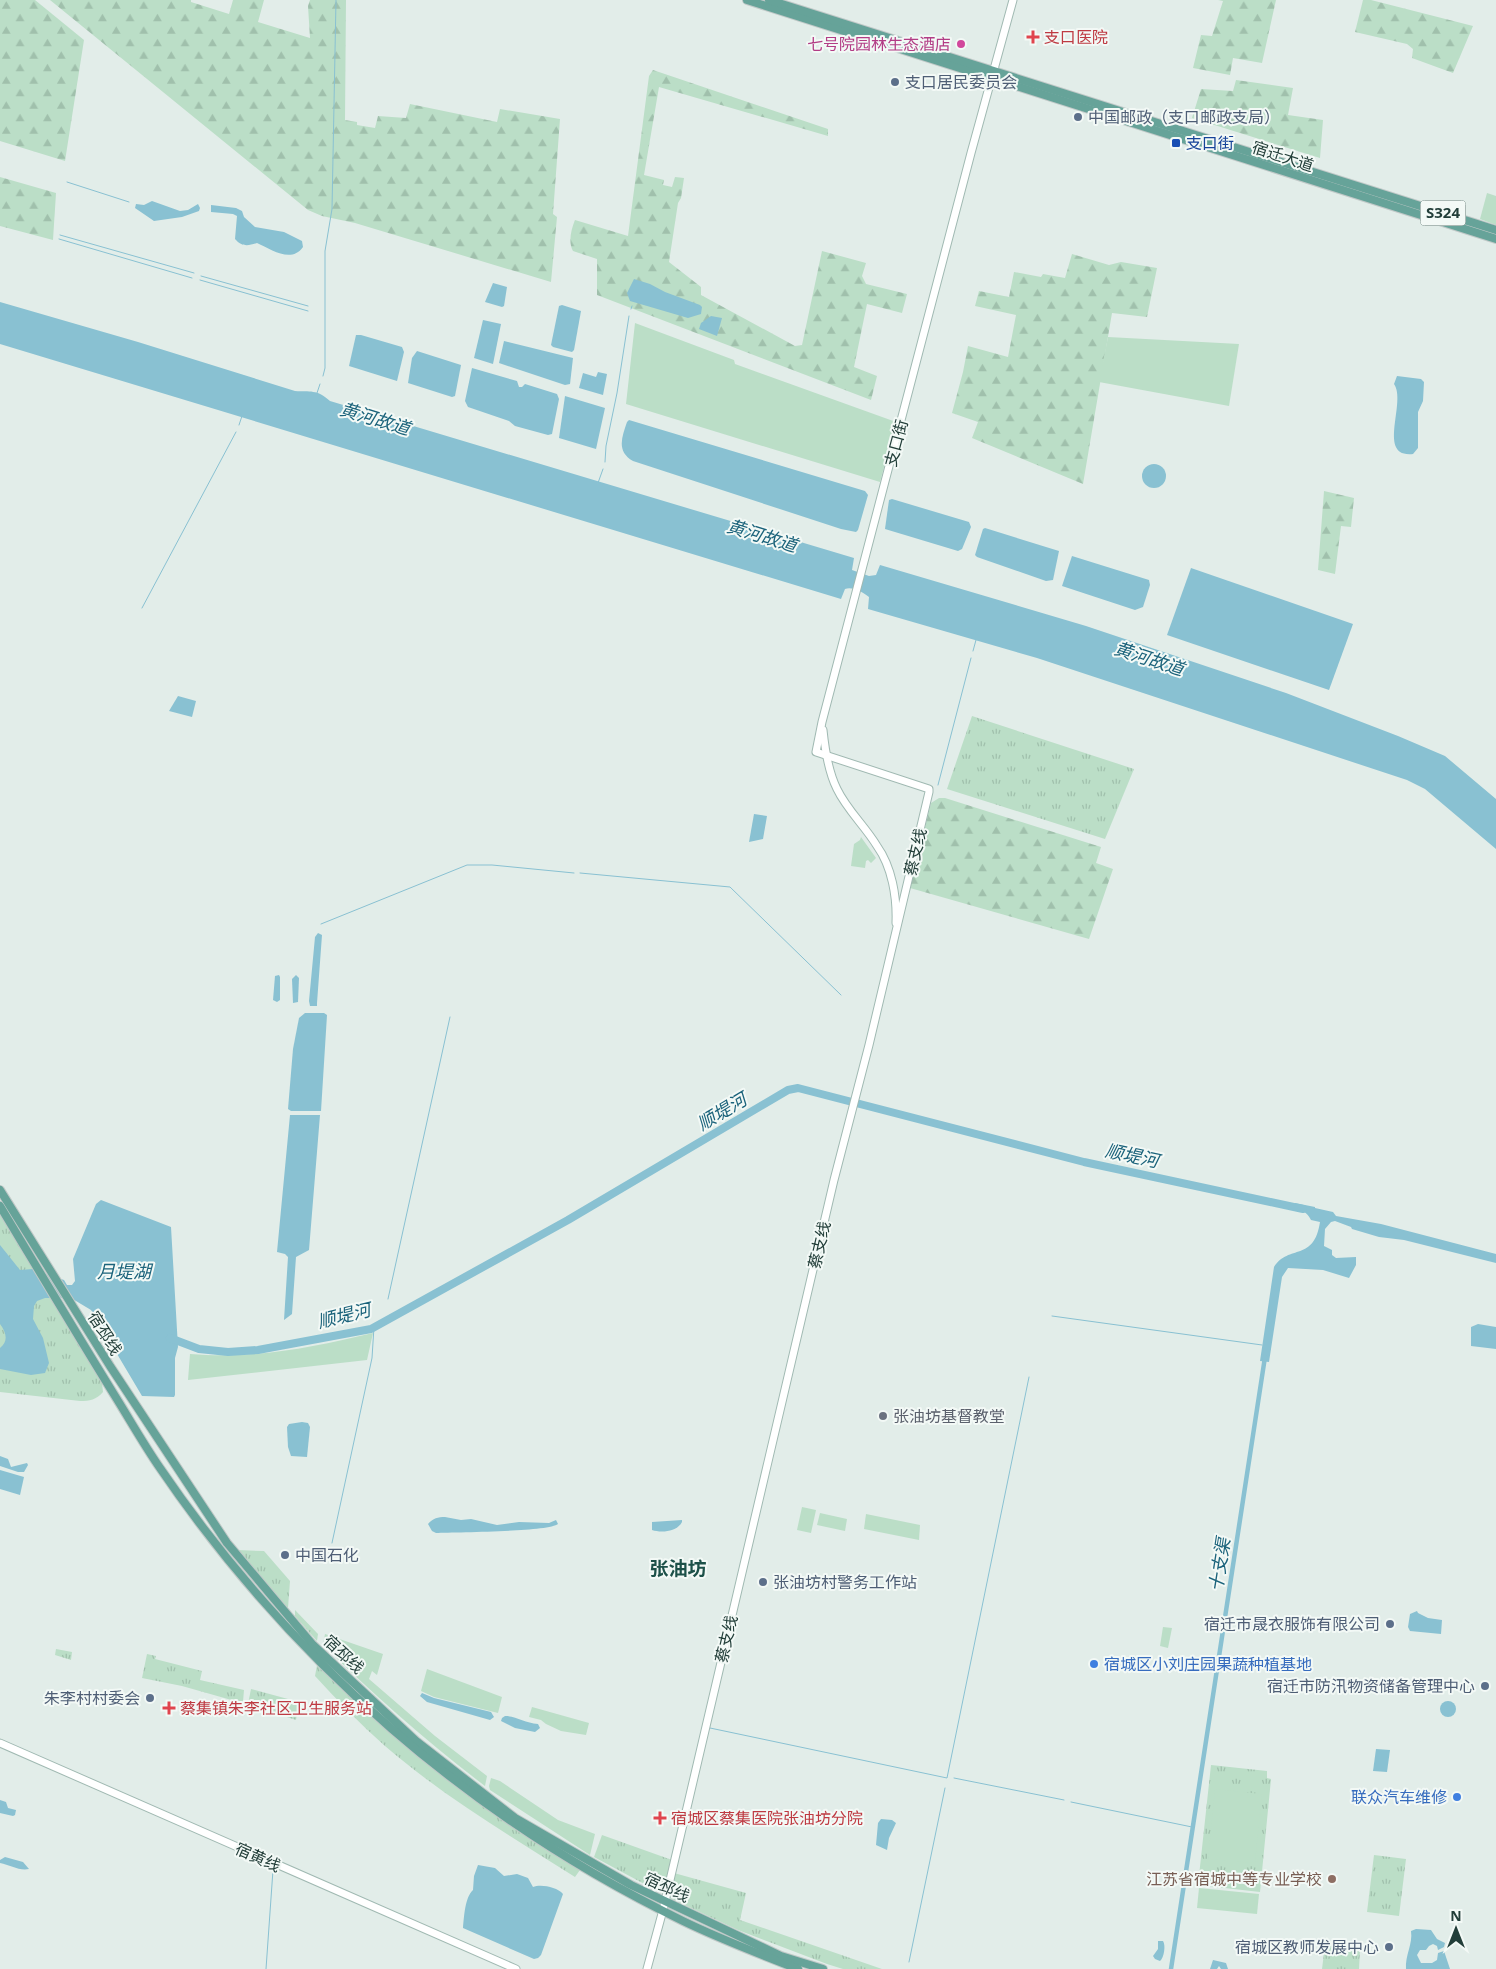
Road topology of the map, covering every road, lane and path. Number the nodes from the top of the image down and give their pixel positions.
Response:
1 (747, 0) edge
2 (769, 0) edge
3 (1013, 0) edge
4 (992, 74) junction
5 (1496, 230) edge
6 (1496, 239) edge
7 (826, 756) junction
8 (894, 938) junction
9 (0, 1190) edge
10 (0, 1206) edge
11 (0, 1743) edge
12 (665, 1901) junction
13 (663, 1910) junction
14 (516, 1969) edge
15 (647, 1969) edge
16 (798, 1969) edge
17 (823, 1969) edge

1 - 4 main road, 宿迁大道 / S324
2 - 4 main road, 宿迁大道 / S324
3 - 4 street, 支口街
4 - 5 main road, 宿迁大道 / S324
4 - 6 main road, 宿迁大道 / S324
4 - 7 street, 支口街
7 - 8 street
7 - 8 street, 蔡支线
8 - 12 street, 蔡支线
9 - 12 main road, 宿邳线
10 - 13 main road, 宿邳线
11 - 14 street, 宿黄线
12 - 13 street, 蔡支线
12 - 17 main road, 宿邳线
13 - 15 street, 蔡支线
13 - 16 main road, 宿邳线

